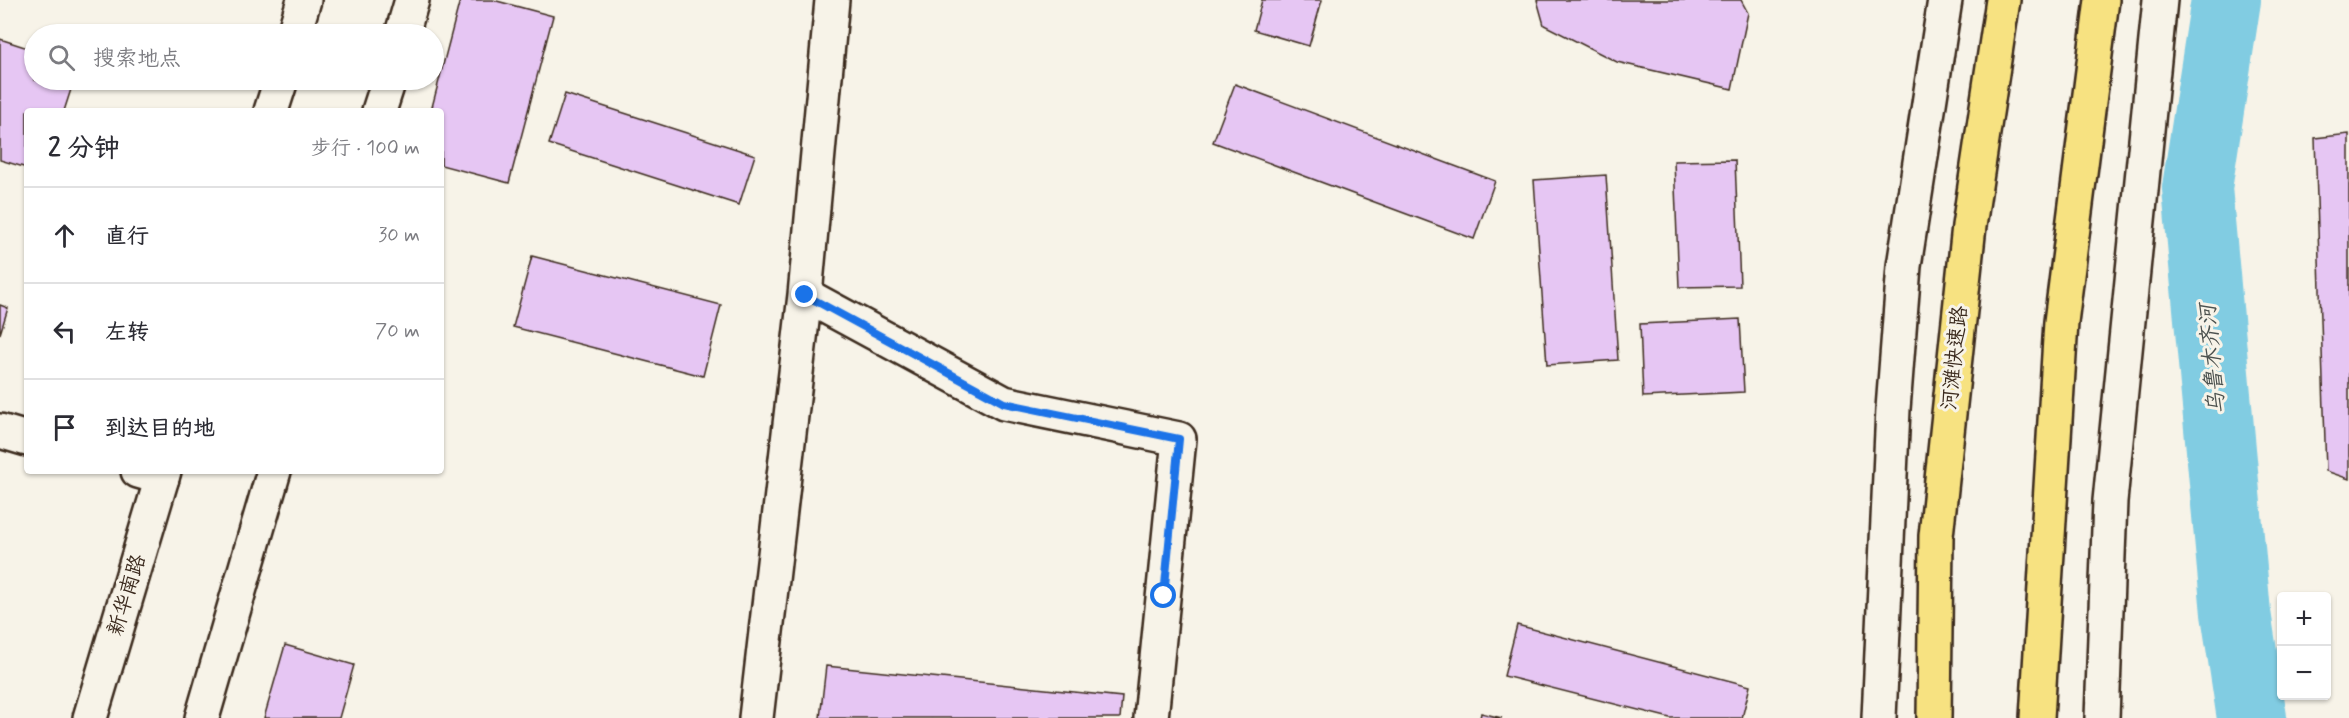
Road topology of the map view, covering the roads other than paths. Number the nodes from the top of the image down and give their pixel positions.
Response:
1 (304, 0) edge
2 (412, 0) edge
3 (832, 0) edge
4 (1946, 0) edge
5 (2003, 0) edge
6 (2102, 0) edge
7 (2160, 0) edge
8 (297, 24) edge
9 (405, 24) edge
10 (278, 90) edge
11 (386, 90) edge
12 (272, 108) edge
13 (381, 108) edge
14 (805, 295) junction
15 (0, 431) edge
16 (24, 438) edge
17 (154, 474) edge
18 (273, 474) edge
19 (90, 718) edge
20 (202, 718) edge
21 (756, 718) edge
22 (1151, 718) edge
23 (1879, 718) edge
24 (1934, 718) edge
25 (2037, 718) edge
26 (2102, 718) edge

1 - 8 street
2 - 9 street
3 - 14 street
4 - 23 street
5 - 24 highway, 河滩快速路
6 - 25 highway
7 - 26 street
10 - 12 street
11 - 13 street
14 - 21 street
14 - 22 street
15 - 16 street
17 - 19 street, 新华南路
18 - 20 street

